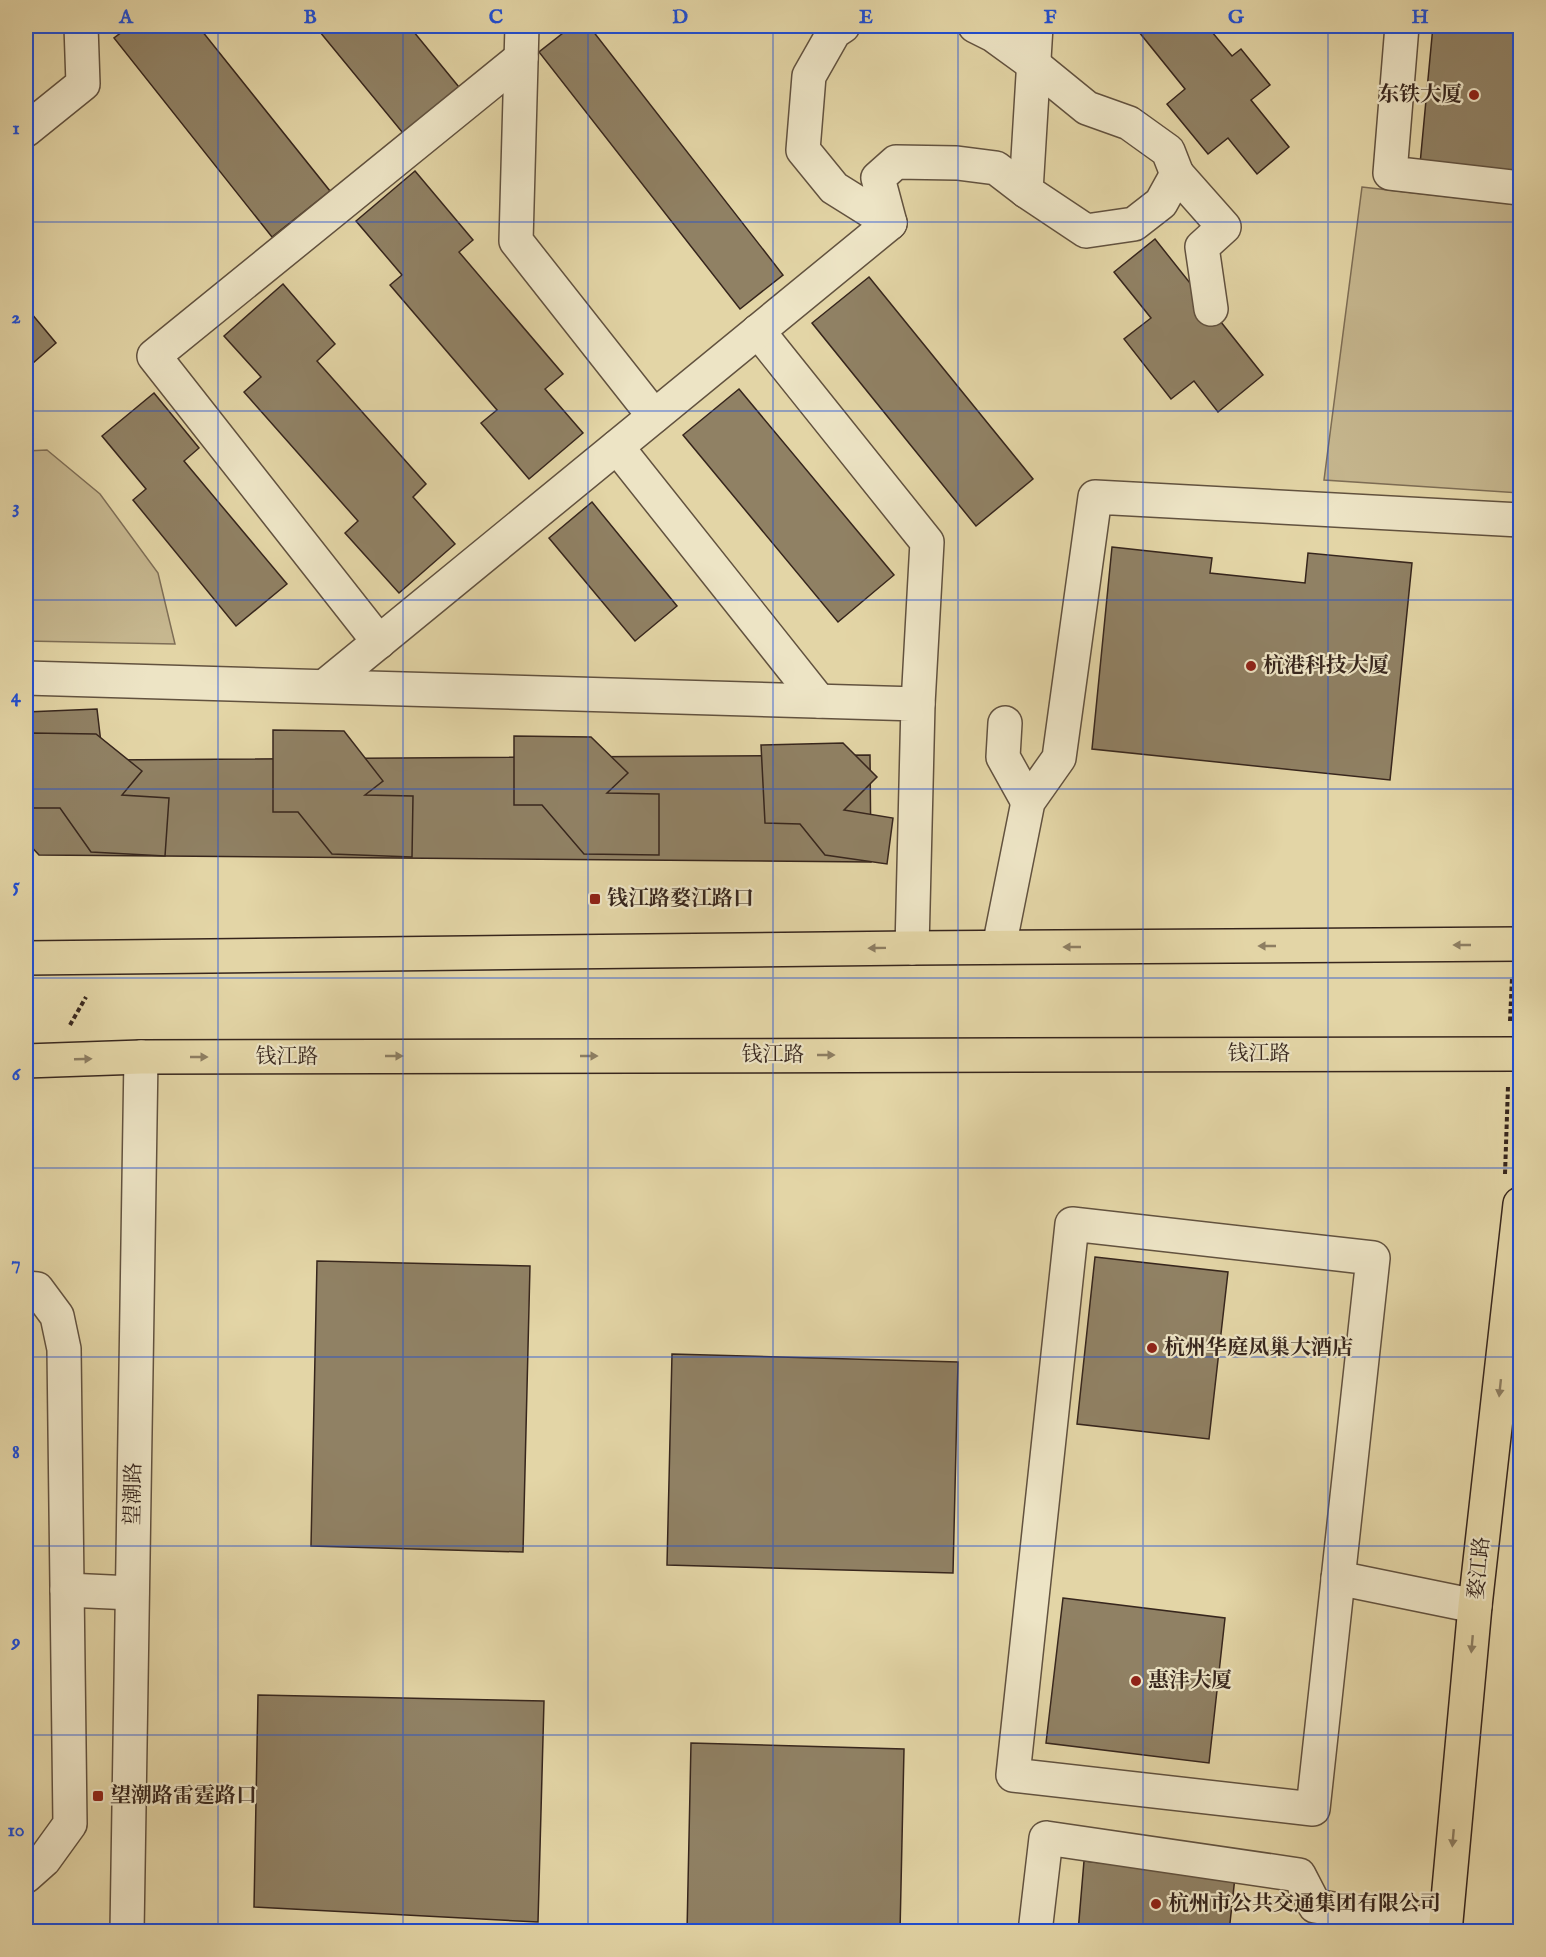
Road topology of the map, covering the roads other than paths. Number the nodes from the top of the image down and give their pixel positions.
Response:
1 (81, 26) edge
2 (522, 26) edge
3 (843, 26) edge
4 (975, 26) edge
5 (1036, 26) edge
6 (1402, 26) edge
7 (521, 58) junction
8 (1034, 64) junction
9 (26, 130) edge
10 (1178, 174) junction
11 (1521, 188) edge
12 (1026, 191) junction
13 (890, 223) junction
14 (1211, 309) dead end
15 (758, 331) junction
16 (654, 416) junction
17 (617, 447) junction
18 (1521, 520) edge
19 (379, 642) junction
20 (26, 678) edge
21 (325, 686) junction
22 (819, 701) junction
23 (918, 704) junction
24 (1005, 723) dead end
25 (1028, 802) junction
26 (1521, 944) edge
27 (999, 947) junction
28 (912, 948) junction
29 (26, 958) edge
30 (1521, 1054) edge
31 (141, 1057) junction
32 (26, 1061) edge
33 (1521, 1204) edge
34 (26, 1288) edge
35 (1338, 1578) junction
36 (67, 1590) junction
37 (132, 1593) junction
38 (1475, 1606) junction
39 (26, 1876) edge
40 (1445, 1929) edge
41 (127, 1932) edge
42 (1035, 1932) edge

1 - 9 street
2 - 7 street
3 - 13 street
4 - 8 street
5 - 8 street
6 - 11 street
7 - 16 street
7 - 19 street
8 - 10 street
8 - 12 street
10 - 12 street
10 - 14 street
12 - 13 street
13 - 15 street
15 - 16 street
15 - 23 street
16 - 17 street
17 - 19 street
17 - 22 street
18 - 25 street
19 - 21 street
20 - 21 street
21 - 22 street
22 - 23 street
23 - 28 street
24 - 25 street
25 - 27 street
26 -> 27 main road
27 - 28 main road
28 -> 29 main road
31 -> 30 main road, 钱江路
32 -> 31 main road, 钱江路
31 - 37 street, 望潮路
33 -> 38 main road, 婺江路
34 - 36 street
35 - 35 street
35 - 38 street
36 - 37 street
36 - 39 street
37 - 41 street, 望潮路
38 -> 40 main road, 婺江路
40 - 42 street

